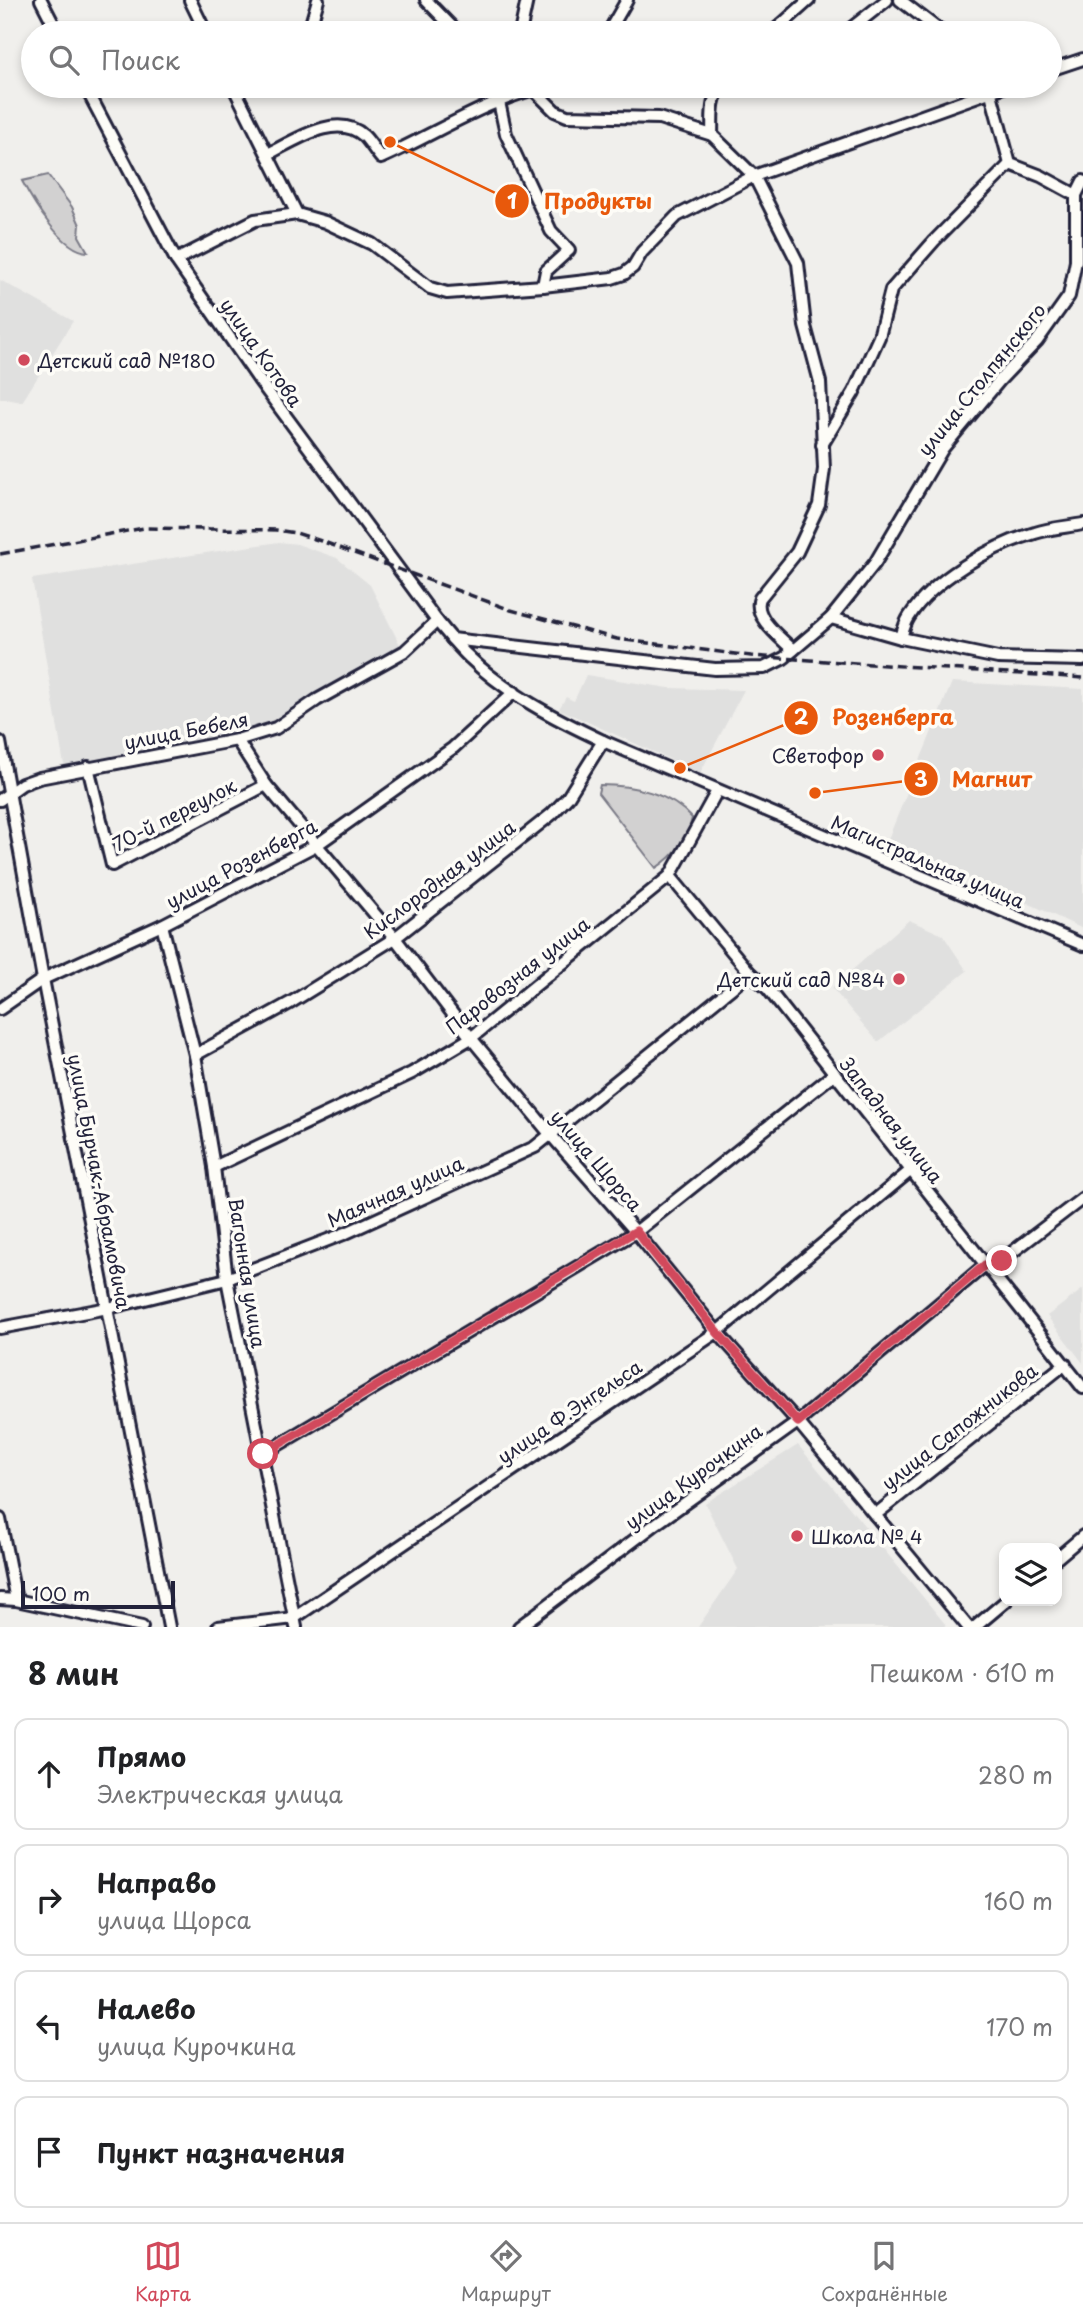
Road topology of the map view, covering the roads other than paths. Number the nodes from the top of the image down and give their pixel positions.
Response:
1 (41, 0) edge
2 (190, 0) edge
3 (318, 0) edge
4 (426, 0) edge
5 (527, 0) edge
6 (627, 0) edge
7 (809, 0) edge
8 (887, 0) edge
9 (900, 0) edge
10 (52, 21) edge
11 (200, 21) edge
12 (313, 21) edge
13 (446, 21) edge
14 (523, 21) edge
15 (615, 21) edge
16 (785, 21) edge
17 (860, 21) edge
18 (927, 21) edge
19 (1083, 58) edge
20 (1062, 66) edge
21 (91, 98) edge
22 (239, 98) edge
23 (502, 98) edge
24 (542, 98) edge
25 (714, 98) edge
26 (966, 98) edge
27 (992, 98) edge
28 (499, 102) junction
29 (712, 135) junction
30 (268, 154) junction
31 (1010, 164) junction
32 (754, 176) junction
33 (1083, 181) edge
34 (1076, 195) junction
35 (297, 214) junction
36 (1080, 223) edge
37 (176, 260) junction
38 (542, 286) junction
39 (821, 447) junction
40 (1083, 523) edge
41 (831, 618) junction
42 (437, 621) junction
43 (901, 638) junction
44 (452, 639) junction
45 (793, 650) junction
46 (1083, 660) edge
47 (514, 692) junction
48 (237, 740) junction
49 (603, 741) junction
50 (0, 742) edge
51 (88, 767) junction
52 (266, 785) junction
53 (717, 791) junction
54 (4, 796) edge
55 (318, 845) junction
56 (670, 876) junction
57 (163, 925) junction
58 (395, 938) junction
59 (1083, 945) edge
60 (750, 973) junction
61 (43, 979) junction
62 (0, 1009) edge
63 (471, 1038) junction
64 (195, 1055) junction
65 (834, 1074) junction
66 (550, 1134) junction
67 (214, 1167) junction
68 (911, 1171) junction
69 (1083, 1198) edge
70 (636, 1231) junction
71 (985, 1265) junction
72 (228, 1279) junction
73 (107, 1308) junction
74 (0, 1328) edge
75 (717, 1332) junction
76 (1065, 1364) junction
77 (1083, 1388) edge
78 (798, 1422) junction
79 (263, 1454) junction
80 (875, 1515) junction
81 (0, 1519) edge
82 (1083, 1536) edge
83 (1062, 1554) edge
84 (0, 1599) edge
85 (16, 1600) junction
86 (1000, 1606) edge
87 (295, 1622) edge
88 (142, 1627) edge
89 (169, 1627) edge
90 (219, 1627) edge
91 (519, 1627) edge
92 (968, 1627) edge
93 (975, 1627) edge

1 - 10 street
2 - 11 street
3 - 12 street
4 - 13 street
5 - 14 street
6 - 15 street
7 - 16 street
8 - 17 street
9 - 18 street
19 - 20 street
21 - 37 street, улица Котова
22 - 30 street
23 - 28 street
24 - 29 street
25 - 29 street
26 - 32 street
27 - 31 street
28 - 30 street
28 - 38 street
29 - 32 street
30 - 35 street
31 - 34 street
31 - 39 street
32 - 38 street
32 - 39 street
33 - 34 street, улица Столпянского
34 - 36 street, улица Столпянского
35 - 37 street
35 - 38 street
36 - 41 street, улица Столпянского
37 - 42 street, улица Котова
39 - 45 street
40 - 43 street
41 - 43 street
41 - 45 street, улица Столпянского
42 - 44 street, Магистральная улица
42 - 48 street, улица Бебеля
43 - 46 street
44 - 45 street, улица Столпянского
44 - 47 street, Магистральная улица
47 - 49 street, Магистральная улица
47 - 55 street, улица Розенберга
48 - 51 street, улица Бебеля
48 - 52 street, улица Щорса
49 - 53 street, Магистральная улица
49 - 58 street, Кислородная улица
50 - 54 street, улица Бурчак-Абрамовича
51 - 52 street, 70-й переулок
51 - 54 street, улица Бебеля
52 - 55 street, улица Щорса
53 - 56 street, Паровозная улица
53 - 59 street, Магистральная улица
54 - 61 street, улица Бурчак-Абрамовича
55 - 57 street, улица Розенберга
55 - 58 street, улица Щорса
56 - 60 street, Западная улица
56 - 63 street, Паровозная улица
57 - 61 street, улица Розенберга
57 - 64 street, Вагонная улица
58 - 63 street, улица Щорса
58 - 64 street, Кислородная улица
60 - 65 street, Западная улица
60 - 66 street, Маячная улица
61 - 62 street, улица Розенберга
61 - 73 street, улица Бурчак-Абрамовича
63 - 66 street, улица Щорса
63 - 67 street, Паровозная улица
64 - 67 street, Вагонная улица
65 - 68 street, Западная улица
65 - 70 street
66 - 70 street, улица Щорса
66 - 72 street, Маячная улица
67 - 72 street, Вагонная улица
68 - 71 street, Западная улица
68 - 75 street, улица Ф.Энгельса
69 - 71 street, улица Курочкина
70 - 75 street, улица Щорса
70 - 79 street
71 - 76 street, Западная улица
71 - 78 street, улица Курочкина
72 - 73 street, Маячная улица
72 - 79 street, Вагонная улица
73 - 74 street, Маячная улица
73 - 89 street, улица Бурчак-Абрамовича
75 - 78 street, улица Щорса
75 - 87 street, улица Ф.Энгельса
76 - 77 street, Западная улица
76 - 80 street, улица Сапожникова
78 - 80 street, улица Щорса
78 - 91 street, улица Курочкина
79 - 87 street, Вагонная улица
80 - 92 street, улица Щорса
81 - 85 street
82 - 83 street
84 - 85 street
85 - 88 street
86 - 93 street
87 - 90 street, улица Ф.Энгельса

